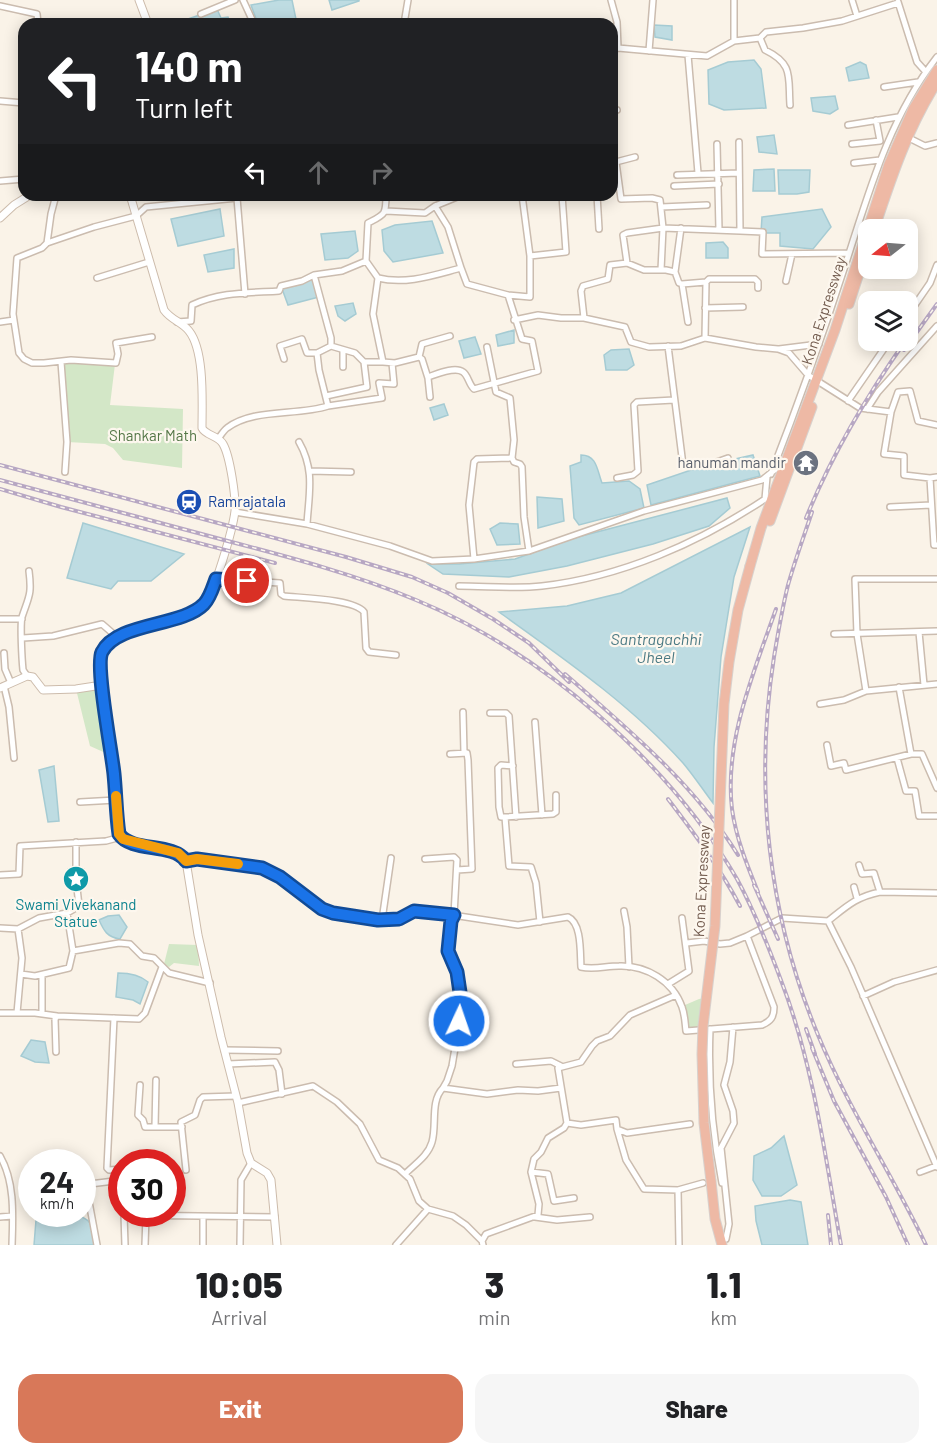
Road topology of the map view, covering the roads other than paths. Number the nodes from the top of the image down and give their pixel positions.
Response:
1 (139, 0) edge
2 (235, 0) edge
3 (243, 0) edge
4 (408, 0) edge
5 (611, 0) edge
6 (653, 0) edge
7 (734, 0) edge
8 (852, 0) edge
9 (898, 2) edge
10 (0, 6) edge
11 (201, 14) dead end
12 (857, 16) junction
13 (37, 18) edge
14 (146, 18) edge
15 (251, 18) edge
16 (405, 18) edge
17 (615, 18) edge
18 (760, 38) junction
19 (734, 41) junction
20 (618, 48) edge
21 (649, 51) junction
22 (688, 54) junction
23 (937, 57) edge
24 (937, 70) edge
25 (926, 72) junction
26 (918, 82) junction
27 (937, 82) edge
28 (884, 87) dead end
29 (0, 101) edge
30 (18, 102) edge
31 (790, 105) dead end
32 (898, 117) junction
33 (876, 120) junction
34 (848, 125) dead end
35 (907, 137) junction
36 (739, 142) dead end
37 (937, 142) edge
38 (717, 144) dead end
39 (852, 144) dead end
40 (635, 157) dead end
41 (880, 160) junction
42 (618, 161) edge
43 (855, 163) dead end
44 (698, 173) junction
45 (739, 173) junction
46 (718, 174) junction
47 (677, 175) dead end
48 (18, 180) edge
49 (0, 181) edge
50 (618, 184) edge
51 (719, 184) junction
52 (674, 186) dead end
53 (20, 201) edge
54 (54, 201) edge
55 (132, 201) edge
56 (207, 201) edge
57 (237, 201) edge
58 (386, 201) edge
59 (447, 201) edge
60 (523, 201) edge
61 (562, 201) edge
62 (597, 201) edge
63 (707, 205) dead end
64 (435, 206) junction
65 (661, 207) junction
66 (386, 211) junction
67 (136, 216) junction
68 (0, 218) edge
69 (878, 219) edge
70 (663, 228) junction
71 (681, 228) junction
72 (599, 229) dead end
73 (719, 230) junction
74 (740, 231) junction
75 (47, 243) junction
76 (792, 254) junction
77 (849, 254) junction
78 (530, 256) junction
79 (366, 261) junction
80 (150, 262) junction
81 (627, 262) junction
82 (937, 265) edge
83 (461, 268) junction
84 (661, 270) junction
85 (858, 271) edge
86 (675, 272) junction
87 (314, 275) junction
88 (97, 278) dead end
89 (378, 278) junction
90 (786, 281) dead end
91 (706, 282) junction
92 (682, 284) junction
93 (758, 288) dead end
94 (244, 294) junction
95 (508, 295) junction
96 (918, 301) edge
97 (743, 307) dead end
98 (705, 308) junction
99 (584, 318) junction
100 (14, 320) junction
101 (514, 320) junction
102 (0, 322) edge
103 (176, 322) junction
104 (688, 322) dead end
105 (936, 329) edge
106 (450, 336) dead end
107 (152, 337) dead end
108 (705, 338) junction
109 (819, 344) junction
110 (331, 346) junction
111 (668, 346) junction
112 (487, 347) dead end
113 (778, 349) junction
114 (343, 351) junction
115 (882, 351) edge
116 (317, 353) junction
117 (418, 357) junction
118 (284, 359) dead end
119 (61, 362) junction
120 (364, 362) junction
121 (382, 362) junction
122 (392, 363) junction
123 (344, 368) dead end
124 (428, 377) junction
125 (815, 379) junction
126 (494, 385) junction
127 (326, 396) junction
128 (430, 398) dead end
129 (674, 400) junction
130 (848, 401) junction
131 (328, 406) junction
132 (867, 409) junction
133 (891, 412) junction
134 (937, 425) edge
135 (218, 439) junction
136 (298, 442) dead end
137 (512, 458) junction
138 (728, 458) dead end
139 (786, 460) junction
140 (310, 471) junction
141 (351, 471) dead end
142 (65, 472) dead end
143 (769, 476) junction
144 (937, 477) edge
145 (617, 478) dead end
146 (930, 478) junction
147 (932, 505) junction
148 (890, 507) dead end
149 (235, 512) junction
150 (308, 524) junction
151 (937, 545) edge
152 (529, 551) junction
153 (474, 559) junction
154 (750, 566) junction
155 (29, 571) dead end
156 (216, 579) junction
157 (937, 579) edge
158 (459, 586) dead end
159 (0, 619) edge
160 (22, 619) junction
161 (937, 631) edge
162 (920, 632) junction
163 (834, 634) dead end
164 (857, 634) junction
165 (23, 638) junction
166 (117, 638) junction
167 (4, 653) dead end
168 (396, 655) dead end
169 (27, 676) junction
170 (937, 684) edge
171 (102, 685) junction
172 (924, 685) junction
173 (5, 686) edge
174 (899, 687) junction
175 (866, 691) junction
176 (820, 704) dead end
177 (463, 712) dead end
178 (490, 713) dead end
179 (535, 722) dead end
180 (827, 746) dead end
181 (464, 753) junction
182 (450, 754) dead end
183 (911, 754) junction
184 (14, 758) dead end
185 (897, 758) junction
186 (513, 766) junction
187 (937, 788) edge
188 (556, 795) dead end
189 (116, 800) junction
190 (80, 802) dead end
191 (542, 815) junction
192 (937, 816) edge
193 (516, 817) junction
194 (505, 818) junction
195 (121, 837) junction
196 (76, 842) junction
197 (391, 858) dead end
198 (425, 859) dead end
199 (186, 861) junction
200 (860, 865) dead end
201 (456, 870) junction
202 (0, 875) edge
203 (854, 887) dead end
204 (880, 892) junction
205 (937, 893) edge
206 (857, 898) junction
207 (624, 911) dead end
208 (67, 913) junction
209 (454, 915) junction
210 (682, 918) dead end
211 (382, 920) junction
212 (828, 921) junction
213 (540, 922) junction
214 (0, 928) edge
215 (18, 929) junction
216 (747, 936) junction
217 (687, 943) junction
218 (73, 951) junction
219 (162, 967) junction
220 (629, 967) junction
221 (937, 970) edge
222 (21, 974) junction
223 (42, 975) junction
224 (210, 983) junction
225 (668, 984) junction
226 (676, 995) junction
227 (863, 996) junction
228 (0, 1013) edge
229 (17, 1013) junction
230 (42, 1014) junction
231 (57, 1016) junction
232 (114, 1018) junction
233 (733, 1027) junction
234 (710, 1029) junction
235 (224, 1050) junction
236 (278, 1051) dead end
237 (56, 1052) dead end
238 (228, 1064) junction
239 (516, 1064) dead end
240 (561, 1066) junction
241 (156, 1080) dead end
242 (140, 1084) dead end
243 (443, 1088) junction
244 (561, 1088) junction
245 (282, 1094) junction
246 (237, 1100) junction
247 (567, 1123) junction
248 (690, 1124) dead end
249 (155, 1127) junction
250 (182, 1127) junction
251 (617, 1129) junction
252 (184, 1149) edge
253 (0, 1156) edge
254 (251, 1162) junction
255 (937, 1167) edge
256 (108, 1170) edge
257 (531, 1172) junction
258 (920, 1172) dead end
259 (405, 1174) junction
260 (108, 1182) edge
261 (703, 1183) dead end
262 (678, 1190) junction
263 (574, 1198) dead end
264 (726, 1202) junction
265 (428, 1209) junction
266 (12, 1216) junction
267 (0, 1217) edge
268 (186, 1217) edge
269 (203, 1217) junction
270 (275, 1217) junction
271 (535, 1217) junction
272 (590, 1217) dead end
273 (241, 1218) junction
274 (124, 1227) edge
275 (146, 1227) edge
276 (482, 1243) edge
277 (726, 1243) edge
278 (12, 1245) edge
279 (97, 1245) edge
280 (125, 1245) edge
281 (145, 1245) edge
282 (203, 1245) edge
283 (240, 1245) edge
284 (277, 1245) edge
285 (396, 1245) edge
286 (679, 1245) edge

1 - 14 main road
2 - 11 street
3 - 15 street
4 - 16 street
5 - 17 street
6 - 21 street
7 - 19 street
8 - 12 street
9 - 12 street
9 - 25 street
10 - 13 street
12 - 18 street
18 - 19 street
18 - 31 street
19 - 22 street
20 - 21 street
21 - 22 street
22 - 44 street
23 - 25 street
24 - 125 highway, Kona Expressway
25 - 26 street
26 - 28 street
26 - 32 street
27 - 35 highway
29 - 30 street
32 - 33 street
32 - 41 street
33 - 34 street
33 - 39 street
35 - 37 street
35 - 69 highway
36 - 45 street
38 - 46 street
40 - 42 street
41 - 43 street
41 - 77 street
44 - 46 street
44 - 47 street
45 - 46 street
45 - 74 street
46 - 51 street
48 - 49 street
50 - 65 street
51 - 52 street
51 - 73 street
53 - 68 main road
54 - 75 street
55 - 67 main road
56 - 67 street
57 - 94 street
58 - 66 street
59 - 64 street
60 - 78 street
61 - 78 street
62 - 72 street
63 - 65 street
64 - 66 street
64 - 83 street
65 - 70 street
66 - 79 street
67 - 75 street
67 - 80 main road
70 - 71 street
70 - 81 street
70 - 84 street
71 - 73 street
71 - 86 street
73 - 74 street
74 - 76 street
75 - 100 street
76 - 77 street
76 - 90 street
77 - 109 street
78 - 95 street
79 - 87 street
79 - 89 street
80 - 88 street
80 - 103 main road
81 - 84 street
81 - 99 street
82 - 96 street
83 - 89 street
83 - 95 street
84 - 86 street
85 - 125 highway, Kona Expressway
86 - 92 street
87 - 94 street
87 - 110 street
89 - 121 street
91 - 92 street
91 - 93 street
91 - 98 street
92 - 104 street
94 - 103 street
95 - 101 street
97 - 98 street
98 - 108 street
99 - 101 street
99 - 111 street
100 - 102 street
100 - 119 street
101 - 126 street
103 - 135 main road
105 - 132 street
106 - 117 street
107 - 119 street
108 - 111 street
108 - 113 street
109 - 113 street
109 - 125 street
110 - 114 street
110 - 116 street
111 - 129 street
112 - 126 street
113 - 125 street
114 - 120 street
114 - 123 street
115 - 130 street
116 - 118 street
116 - 127 street
117 - 122 street
117 - 124 street
119 - 142 street
120 - 121 street
120 - 127 street
121 - 122 street
122 - 131 street
124 - 126 street
124 - 128 street
125 - 130 street
125 - 139 highway, Kona Expressway
125 - 143 street
125 - 154 highway, Kona Expressway
126 - 137 street
127 - 131 street
129 - 138 street
129 - 145 street
130 - 132 street
131 - 135 street
132 - 133 street
133 - 134 street
133 - 146 street
135 - 149 main road
136 - 140 street
137 - 152 street
137 - 153 street
139 - 143 street
139 - 154 highway, Kona Expressway
140 - 141 street
140 - 150 street
143 - 152 street
143 - 158 street
144 - 146 street
146 - 147 street
147 - 148 street
147 - 151 street
149 - 150 street
149 - 156 main road
150 - 153 street
152 - 153 street
154 - 277 highway, Kona Expressway, bridge
155 - 160 street
156 - 166 main road
156 - 168 street
157 - 164 street
159 - 160 street
160 - 165 street
161 - 162 street
162 - 164 street
162 - 172 street
163 - 164 street
164 - 175 street
165 - 166 street
165 - 169 street
166 - 171 main road
167 - 173 street
169 - 171 main road
169 - 173 main road
170 - 172 street
171 - 189 main road
172 - 174 street
173 - 184 street
174 - 175 street
174 - 183 street
175 - 176 street
177 - 181 street
178 - 186 street
179 - 191 street
180 - 185 street
181 - 182 street
181 - 201 street
183 - 185 street
183 - 187 street
185 - 192 street
186 - 193 street
186 - 194 street
188 - 191 street
189 - 190 street
189 - 195 main road
191 - 193 street
193 - 194 street
194 - 213 street
195 - 196 street
195 - 199 main road
196 - 202 street
196 - 208 street
197 - 211 street
198 - 201 street
199 - 211 street
199 - 224 main road
200 - 204 street
201 - 209 street
203 - 206 street
204 - 205 street
204 - 206 street
206 - 212 street
207 - 220 street
208 - 215 street
208 - 218 street
209 - 211 street
209 - 213 street
209 - 243 street
210 - 217 street
212 - 216 street
212 - 227 street
213 - 220 street
214 - 215 street
215 - 222 street
216 - 217 street
216 - 233 street
217 - 225 street
218 - 219 street
218 - 223 street
219 - 224 street
219 - 232 street
220 - 225 street
221 - 227 street
222 - 223 street
222 - 229 street
223 - 230 street
224 - 235 main road
225 - 226 street
226 - 234 street
226 - 240 street
227 - 255 street
228 - 229 street
229 - 230 street
230 - 231 street
231 - 232 street
231 - 237 street
232 - 256 street
233 - 234 street
233 - 264 street
234 - 264 street
235 - 236 street
235 - 238 main road
238 - 245 street
238 - 246 main road
239 - 240 street
240 - 244 street
241 - 249 street
242 - 249 street
243 - 244 street
243 - 259 street
244 - 247 street
245 - 246 street
245 - 259 street
246 - 250 street
246 - 254 main road
247 - 251 street
247 - 257 street
248 - 251 street
249 - 250 street
250 - 252 street
251 - 262 street
253 - 266 street
254 - 270 main road
254 - 273 street
255 - 258 street
257 - 263 street
257 - 271 street
259 - 265 street
260 - 279 street
261 - 262 street
262 - 286 street
264 - 277 street
265 - 276 street
265 - 285 street
266 - 267 street
266 - 278 street
268 - 269 street
269 - 273 street
269 - 282 street
270 - 273 street
270 - 284 main road
271 - 272 street
271 - 276 street
273 - 283 street
274 - 280 street
275 - 281 street

